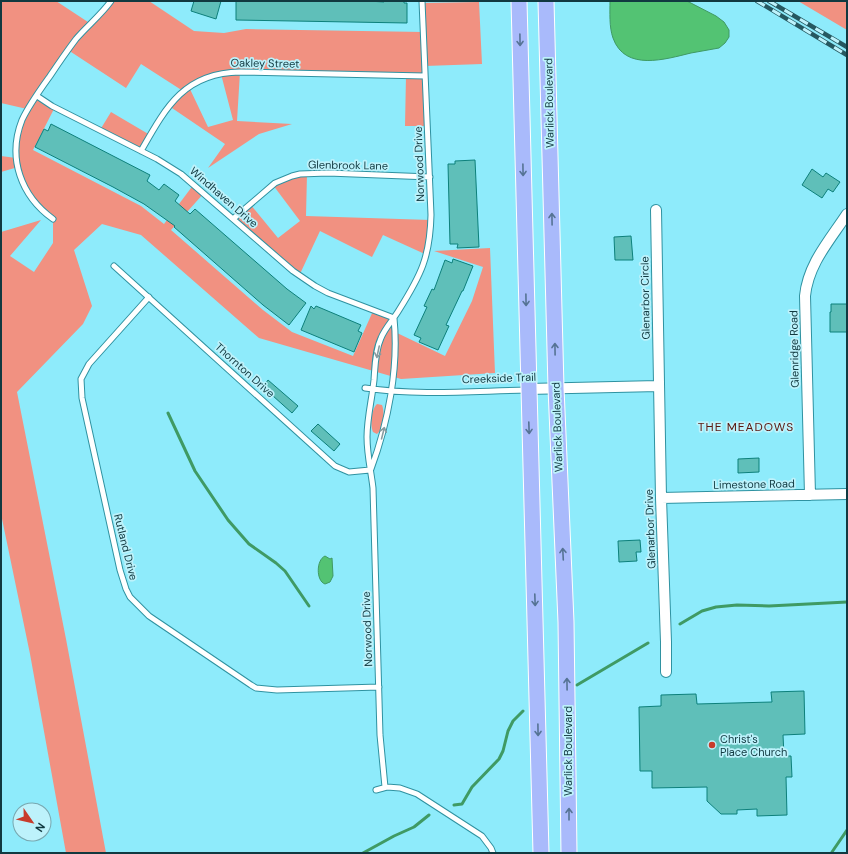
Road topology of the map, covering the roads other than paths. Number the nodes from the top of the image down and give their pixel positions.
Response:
1 (111, 1) edge
2 (422, 1) edge
3 (519, 1) edge
4 (546, 1) edge
5 (425, 76) junction
6 (36, 96) junction
7 (141, 151) junction
8 (430, 177) junction
9 (656, 210) dead end
10 (847, 214) edge
11 (53, 219) dead end
12 (234, 219) junction
13 (114, 266) dead end
14 (149, 297) junction
15 (394, 318) junction
16 (658, 386) junction
17 (365, 388) dead end
18 (556, 388) junction
19 (373, 389) junction
20 (528, 390) junction
21 (391, 391) junction
22 (370, 470) junction
23 (810, 494) junction
24 (847, 494) edge
25 (661, 498) junction
26 (666, 672) dead end
27 (380, 687) junction
28 (385, 787) junction
29 (376, 790) dead end
30 (493, 853) edge
31 (541, 853) edge
32 (569, 853) edge

1 - 6 lane
2 - 5 lane, Norwood Drive
3 -> 20 main road
18 -> 4 main road, Warlick Boulevard
5 - 7 lane, Oakley Street
5 - 8 lane, Norwood Drive
6 - 7 lane, Windhaven Drive
6 - 11 lane
7 - 12 lane, Windhaven Drive
8 - 12 lane, Glenbrook Lane
8 - 15 lane, Norwood Drive
9 - 16 street, Glenarbor Circle
10 - 23 street, Glenridge Road
12 - 15 lane, Windhaven Drive
13 - 14 lane, Thornton Drive
14 - 22 lane, Thornton Drive
14 - 27 lane, Rutland Drive
15 -> 19 lane, Norwood Drive
15 - 21 lane, Norwood Drive
16 - 18 street, Creekside Trail
16 - 25 street, Glenarbor Drive
17 - 19 lane, Creekside Trail
18 - 20 street, Creekside Trail
32 -> 18 main road, Warlick Boulevard
19 - 21 lane, Creekside Trail
19 - 22 lane, Norwood Drive
20 - 21 lane, Creekside Trail
20 -> 31 main road
22 -> 21 lane, Norwood Drive
22 - 27 lane, Norwood Drive
23 - 24 street, Limestone Road
23 - 25 street, Limestone Road
25 - 26 street, Glenarbor Drive
27 - 28 lane, Norwood Drive
28 - 29 lane
28 - 30 lane

